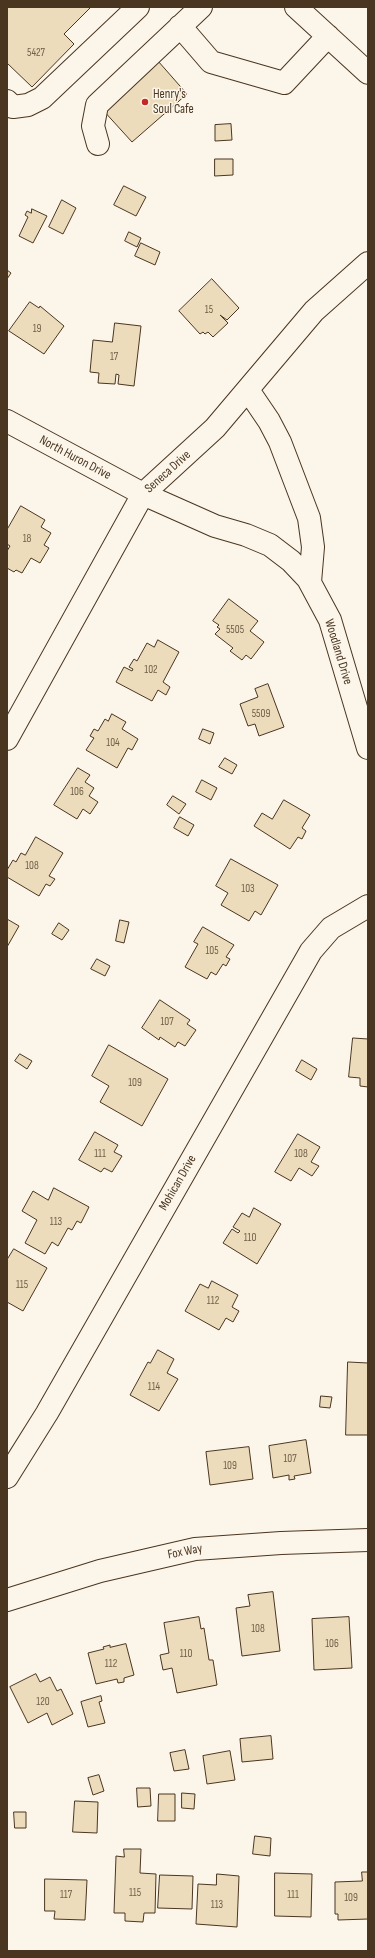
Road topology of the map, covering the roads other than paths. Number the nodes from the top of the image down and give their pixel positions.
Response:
1 (138, 7) edge
2 (296, 7) edge
3 (190, 13) edge
4 (328, 36) junction
5 (368, 73) edge
6 (7, 101) edge
7 (98, 144) dead end
8 (368, 263) edge
9 (248, 390) junction
10 (7, 421) edge
11 (143, 494) junction
12 (310, 582) junction
13 (7, 739) edge
14 (368, 748) edge
15 (368, 906) edge
16 (7, 1477) edge
17 (368, 1540) edge
18 (7, 1600) edge

1 - 6 street
2 - 4 street
3 - 4 street
3 - 7 street
4 - 5 street
8 - 9 street, Seneca Drive
9 - 11 street, Seneca Drive
9 - 12 street
10 - 11 street, North Huron Drive
11 - 12 street, Woodland Drive
11 - 13 street, Seneca Drive
12 - 14 street, Woodland Drive
15 - 16 street, Mohican Drive
17 - 18 street, Fox Way

